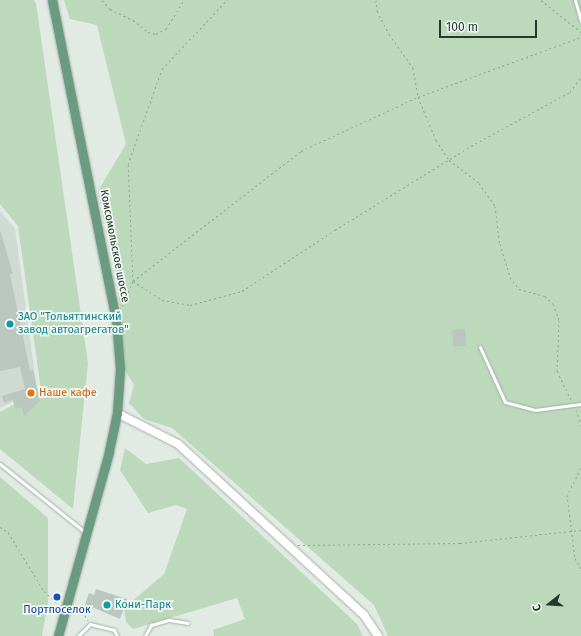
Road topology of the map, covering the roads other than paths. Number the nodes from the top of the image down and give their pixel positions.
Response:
1 (52, 0) edge
2 (575, 0) edge
3 (581, 21) edge
4 (480, 347) dead end
5 (581, 404) edge
6 (117, 413) junction
7 (0, 464) edge
8 (87, 534) junction
9 (188, 623) dead end
10 (58, 636) edge
11 (78, 636) edge
12 (117, 636) edge
13 (145, 636) edge
14 (378, 636) edge

1 - 6 main road, Комсомольское шоссе
2 - 3 lane
4 - 5 lane
6 - 8 main road, Комсомольское шоссе
6 - 14 street
7 - 8 lane
8 - 10 main road, Комсомольское шоссе
9 - 13 lane
11 - 12 lane

